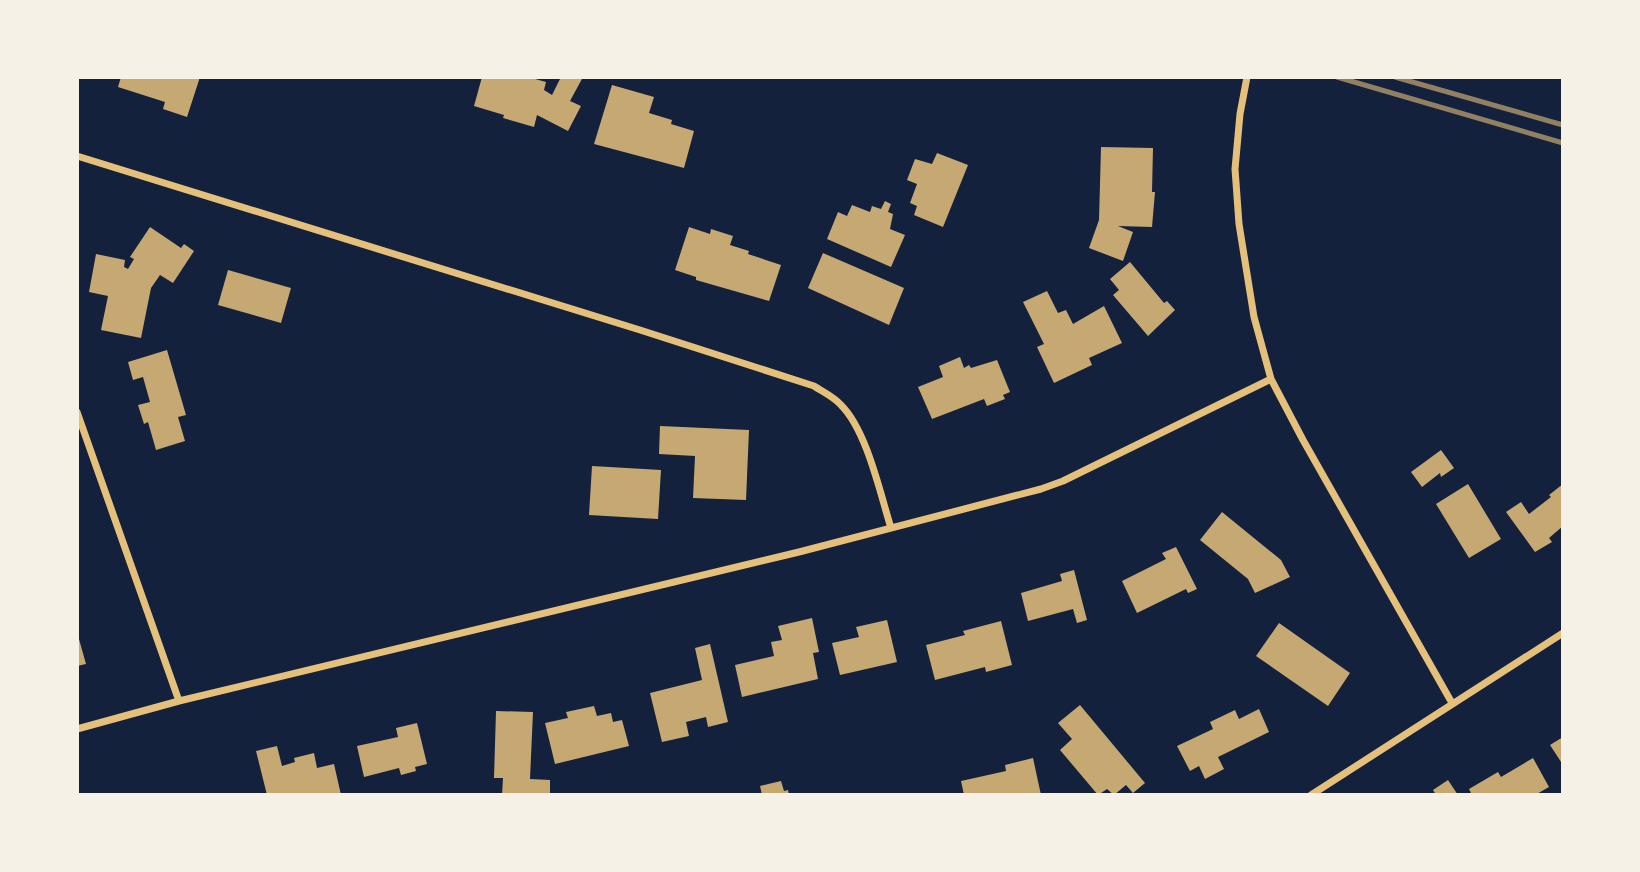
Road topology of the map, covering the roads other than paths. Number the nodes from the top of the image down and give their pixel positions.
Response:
1 (1247, 77) edge
2 (77, 156) edge
3 (1271, 380) junction
4 (77, 411) edge
5 (891, 528) junction
6 (1563, 633) edge
7 (179, 701) junction
8 (1452, 703) junction
9 (77, 729) edge
10 (1311, 795) edge

1 - 3 street
2 - 5 street
3 - 5 street
3 - 8 street
4 - 7 street
5 - 7 street
6 - 8 street
7 - 9 street
8 - 10 street

